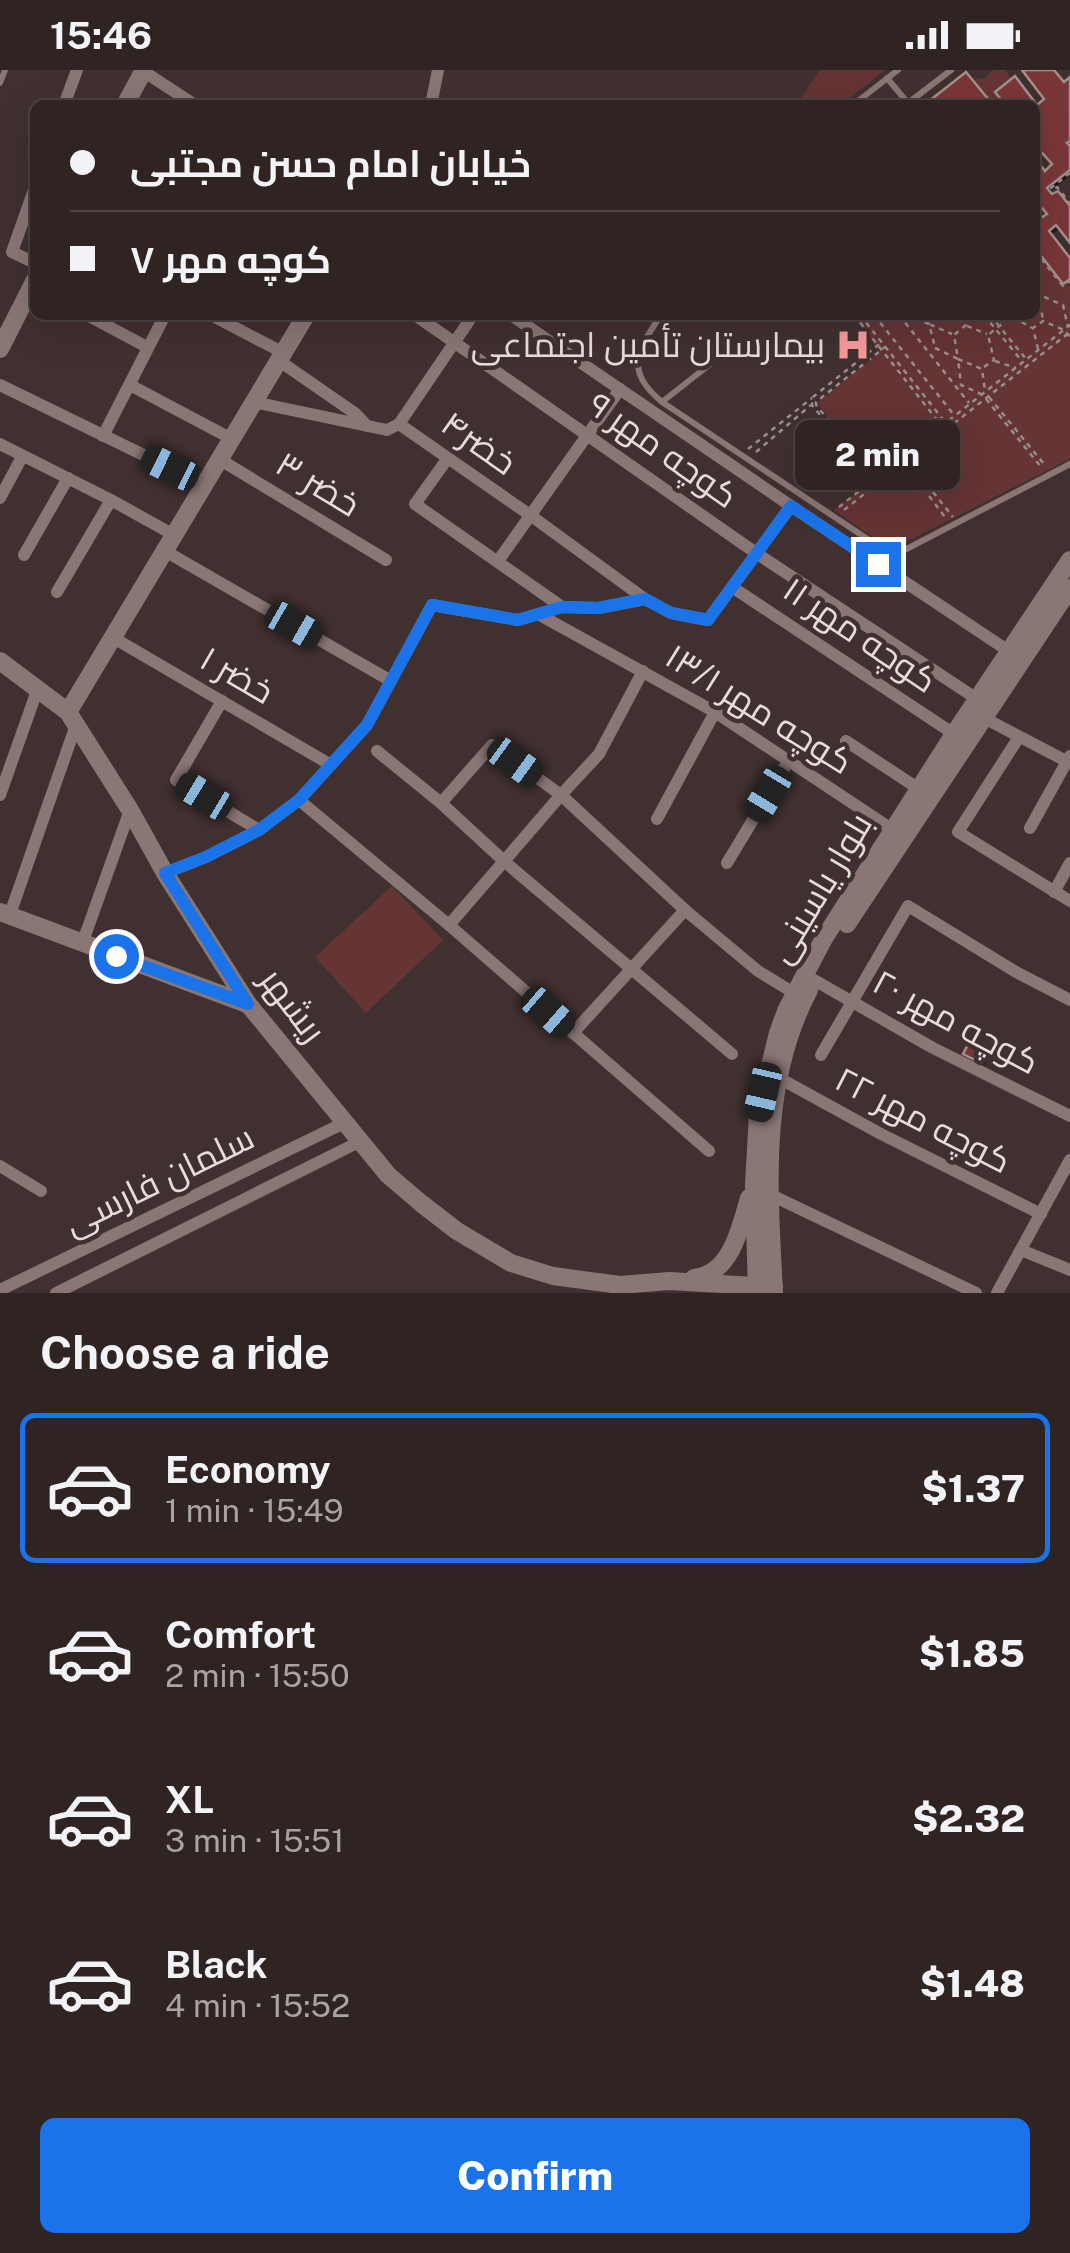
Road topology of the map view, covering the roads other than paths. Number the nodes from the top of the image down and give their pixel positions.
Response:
1 (4, 70) edge
2 (77, 70) edge
3 (438, 70) edge
4 (898, 70) edge
5 (952, 70) edge
6 (144, 71) edge
7 (887, 78) junction
8 (0, 84) edge
9 (66, 100) edge
10 (128, 100) edge
11 (188, 100) edge
12 (433, 100) edge
13 (858, 100) edge
14 (905, 100) edge
15 (912, 100) edge
16 (30, 200) edge
17 (30, 261) edge
18 (30, 292) edge
19 (97, 320) edge
20 (162, 320) edge
21 (219, 320) edge
22 (303, 320) edge
23 (422, 320) edge
24 (469, 320) edge
25 (518, 320) edge
26 (658, 320) edge
27 (454, 341) junction
28 (148, 347) junction
29 (0, 348) edge
30 (280, 356) junction
31 (710, 365) dead end
32 (130, 384) junction
33 (0, 385) edge
34 (620, 389) junction
35 (254, 402) junction
36 (662, 402) junction
37 (398, 424) junction
38 (367, 426) junction
39 (587, 433) junction
40 (103, 436) junction
41 (232, 439) junction
42 (0, 444) edge
43 (22, 456) junction
44 (448, 458) junction
45 (218, 459) junction
46 (1070, 464) edge
47 (68, 478) junction
48 (203, 484) junction
49 (0, 498) edge
50 (111, 500) junction
51 (791, 506) junction
52 (530, 515) junction
53 (170, 543) junction
54 (756, 553) junction
55 (24, 555) dead end
56 (386, 560) dead end
57 (1070, 560) edge
58 (498, 561) junction
59 (732, 586) junction
60 (57, 592) dead end
61 (1068, 594) edge
62 (645, 599) junction
63 (562, 607) junction
64 (538, 614) junction
65 (112, 637) junction
66 (1010, 652) junction
67 (0, 661) edge
68 (643, 672) junction
69 (392, 681) junction
70 (38, 688) junction
71 (977, 699) junction
72 (222, 701) junction
73 (714, 712) junction
74 (984, 718) junction
75 (72, 719) junction
76 (954, 734) junction
77 (1018, 736) junction
78 (846, 741) dead end
79 (378, 752) dead end
80 (789, 760) junction
81 (1069, 760) edge
82 (331, 765) junction
83 (919, 789) junction
84 (561, 794) junction
85 (0, 795) edge
86 (299, 800) junction
87 (440, 803) junction
88 (130, 810) junction
89 (657, 819) dead end
90 (1030, 828) dead end
91 (259, 830) junction
92 (892, 830) junction
93 (505, 862) junction
94 (727, 862) dead end
95 (1070, 864) edge
96 (165, 873) junction
97 (1054, 892) junction
98 (1070, 901) edge
99 (685, 910) junction
100 (4, 914) edge
101 (450, 925) junction
102 (82, 944) junction
103 (632, 968) junction
104 (814, 980) junction
105 (794, 993) junction
106 (1070, 1000) edge
107 (852, 1001) junction
108 (248, 1004) junction
109 (573, 1034) junction
110 (732, 1054) dead end
111 (821, 1055) dead end
112 (779, 1078) junction
113 (1070, 1116) edge
114 (344, 1124) junction
115 (360, 1142) junction
116 (710, 1151) dead end
117 (1070, 1162) edge
118 (0, 1166) edge
119 (761, 1189) junction
120 (41, 1191) dead end
121 (158, 1214) junction
122 (1041, 1214) junction
123 (169, 1238) junction
124 (1020, 1250) junction
125 (1070, 1270) edge
126 (669, 1281) junction
127 (620, 1285) junction
128 (0, 1290) edge
129 (766, 1290) edge
130 (56, 1293) edge
131 (644, 1293) edge
132 (976, 1293) edge
133 (997, 1293) edge

1 - 8 lane
2 - 9 street
3 - 12 street
4 - 7 lane
5 - 15 lane
6 - 10 street
6 - 11 street
7 - 13 lane
7 - 14 lane
16 - 17 street
18 - 29 street
19 - 28 street
20 - 28 street
21 - 30 street
22 - 30 street
23 - 27 street, کوچه مهر ۹
24 - 27 street
25 - 34 street
26 - 36 lane
27 - 37 street
27 - 39 street, کوچه مهر ۹
28 - 32 street
30 - 35 street
30 - 38 street
31 - 36 lane
32 - 40 street
32 - 41 street
33 - 40 street
34 - 39 street
34 - 51 street
35 - 38 street, خضر۴
35 - 41 street
36 - 46 lane
37 - 38 street, خضر۴
37 - 44 street, خضر۴
39 - 52 street
39 - 54 street, کوچه مهر ۹
40 - 48 street
41 - 45 street
42 - 43 street
43 - 47 street
43 - 49 street
44 - 52 street, خضر۴
44 - 58 street
45 - 48 street
45 - 56 street, خضر ۳
47 - 50 street
47 - 55 street
48 - 53 street
50 - 53 street
50 - 60 street
51 - 54 street
51 - 66 street
52 - 58 street
52 - 62 street, خضر۴
53 - 65 street
53 - 69 street
54 - 59 street
54 - 71 street, کوچه مهر ۹
57 - 66 street, بلوار یاسینی
58 - 63 street
59 - 62 street, خضر۴
59 - 76 street, کوچه مهر ۱۱
61 - 74 street, بلوار یاسینی
62 - 63 street
63 - 64 street
64 - 68 street, کوچه مهر ۱۳/۱
64 - 69 street
65 - 72 street, خضر ۱
65 - 75 street
66 - 71 street, بلوار یاسینی
67 - 70 street, ریشهر
68 - 73 street, کوچه مهر ۱۳/۱
68 - 84 street
69 - 82 street
70 - 75 street, ریشهر
70 - 85 street
71 - 76 street, بلوار یاسینی
72 - 82 street, خضر ۱
72 - 91 street
73 - 80 street, کوچه مهر ۱۳/۱
73 - 89 street
74 - 77 street
74 - 104 street, بلوار یاسینی
75 - 88 street, ریشهر
75 - 100 street
76 - 83 street, بلوار یاسینی
77 - 81 street
77 - 97 street
78 - 83 street
79 - 87 street
80 - 92 street, کوچه مهر ۱۳/۱
80 - 94 street
81 - 90 street
82 - 86 street
83 - 92 street, بلوار یاسینی
84 - 87 street
84 - 93 street
84 - 99 street
86 - 91 street
86 - 101 street
87 - 93 street
88 - 96 street, ریشهر
88 - 102 street
91 - 96 street
92 - 105 street, بلوار یاسینی
93 - 101 street
93 - 103 street
95 - 97 street
96 - 108 street, ریشهر
97 - 98 street
99 - 103 street
99 - 105 street
100 - 102 street
101 - 109 street
102 - 108 street
103 - 109 street
103 - 110 street
104 - 107 street, کوچه مهر ۲۰
104 - 112 street, بلوار یاسینی
105 - 119 street, بلوار یاسینی
106 - 107 street
107 - 111 street
107 - 113 street, کوچه مهر ۲۰
108 - 114 street, ریشهر
109 - 116 street
112 - 119 street, بلوار یاسینی
112 - 122 street, کوچه مهر ۲۲
114 - 115 street, ریشهر
114 - 121 street, سلمان فارسی
115 - 123 street, سلمان فارسی
115 - 127 street, ریشهر
117 - 122 street
118 - 120 street
119 - 126 street
119 - 129 street, بلوار یاسینی
119 - 132 street
121 - 123 street
121 - 128 street, سلمان فارسی
122 - 124 street
123 - 130 street, سلمان فارسی
124 - 125 street
124 - 133 street
126 - 127 street, ریشهر
126 - 129 street, ریشهر
127 - 131 street, ریشهر

